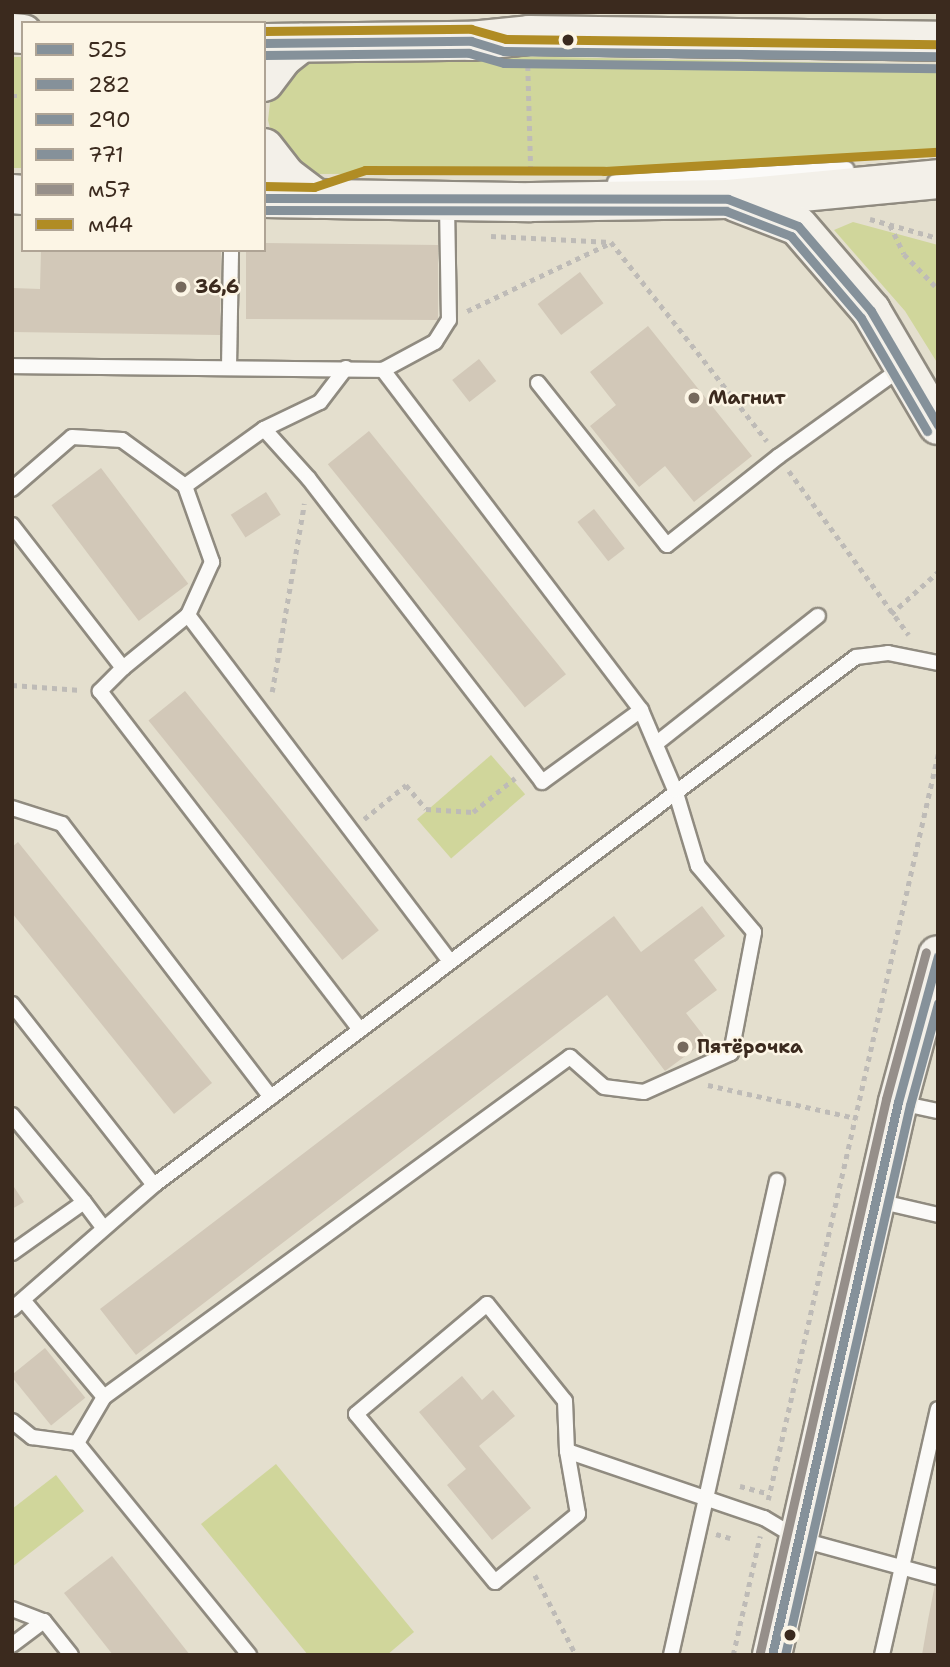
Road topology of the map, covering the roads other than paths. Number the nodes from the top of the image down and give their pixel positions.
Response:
1 (471, 41) junction
2 (938, 41) edge
3 (283, 43) edge
4 (938, 56) edge
5 (266, 80) edge
6 (266, 151) edge
7 (938, 164) edge
8 (938, 179) edge
9 (266, 198) edge
10 (728, 199) junction
11 (316, 200) junction
12 (447, 218) junction
13 (231, 252) edge
14 (905, 365) junction
15 (12, 366) edge
16 (229, 368) junction
17 (346, 368) junction
18 (383, 370) junction
19 (538, 383) dead end
20 (938, 425) edge
21 (264, 429) junction
22 (186, 486) junction
23 (12, 489) edge
24 (12, 526) edge
25 (188, 615) junction
26 (818, 615) dead end
27 (938, 663) edge
28 (123, 668) junction
29 (641, 710) junction
30 (657, 743) junction
31 (675, 790) junction
32 (12, 808) edge
33 (938, 955) edge
34 (450, 961) junction
35 (12, 1004) edge
36 (360, 1030) junction
37 (271, 1097) junction
38 (938, 1111) edge
39 (12, 1115) edge
40 (895, 1115) junction
41 (777, 1181) dead end
42 (154, 1185) junction
43 (875, 1200) junction
44 (84, 1202) junction
45 (938, 1215) edge
46 (102, 1226) junction
47 (12, 1253) edge
48 (17, 1305) edge
49 (104, 1397) junction
50 (938, 1409) edge
51 (12, 1420) edge
52 (77, 1443) junction
53 (566, 1451) junction
54 (708, 1499) junction
55 (799, 1539) junction
56 (900, 1568) junction
57 (937, 1577) edge
58 (12, 1609) edge
59 (44, 1622) junction
60 (12, 1645) edge
61 (71, 1655) edge
62 (249, 1655) edge
63 (671, 1655) edge
64 (772, 1655) edge
65 (882, 1655) edge

1 - 2 main road
1 - 3 main road
1 - 4 lane
3 - 5 main road
6 - 11 main road
7 - 11 lane
8 - 10 main road
9 - 11 main road
10 - 12 main road
10 - 14 main road
11 - 12 main road
12 - 18 lane
13 - 16 lane
14 - 19 lane
14 - 20 main road
15 - 16 lane
16 - 17 lane
17 - 18 lane
17 - 21 lane
18 - 29 lane
21 - 22 lane
21 - 29 lane
22 - 23 lane
22 - 25 lane
24 - 28 lane
25 - 28 lane
25 - 34 lane
26 - 30 lane
27 - 31 lane
28 - 36 lane
29 - 30 lane
30 - 31 lane
31 - 34 lane
31 - 49 lane
32 - 37 lane
33 - 40 main road
34 - 36 lane
35 - 42 lane
36 - 37 lane
37 - 42 lane
38 - 40 lane
39 - 44 lane
40 - 43 main road
41 - 54 lane
42 - 46 lane
43 - 45 lane
43 - 55 main road
44 - 46 lane
44 - 47 lane
46 - 48 lane
48 - 49 lane
49 - 52 lane
50 - 56 lane
51 - 52 lane
52 - 62 lane
53 - 53 lane
53 - 54 lane
54 - 55 lane
54 - 63 lane
55 - 56 lane
55 - 64 main road
56 - 57 lane
56 - 65 lane
58 - 59 lane
59 - 60 lane
59 - 61 lane

